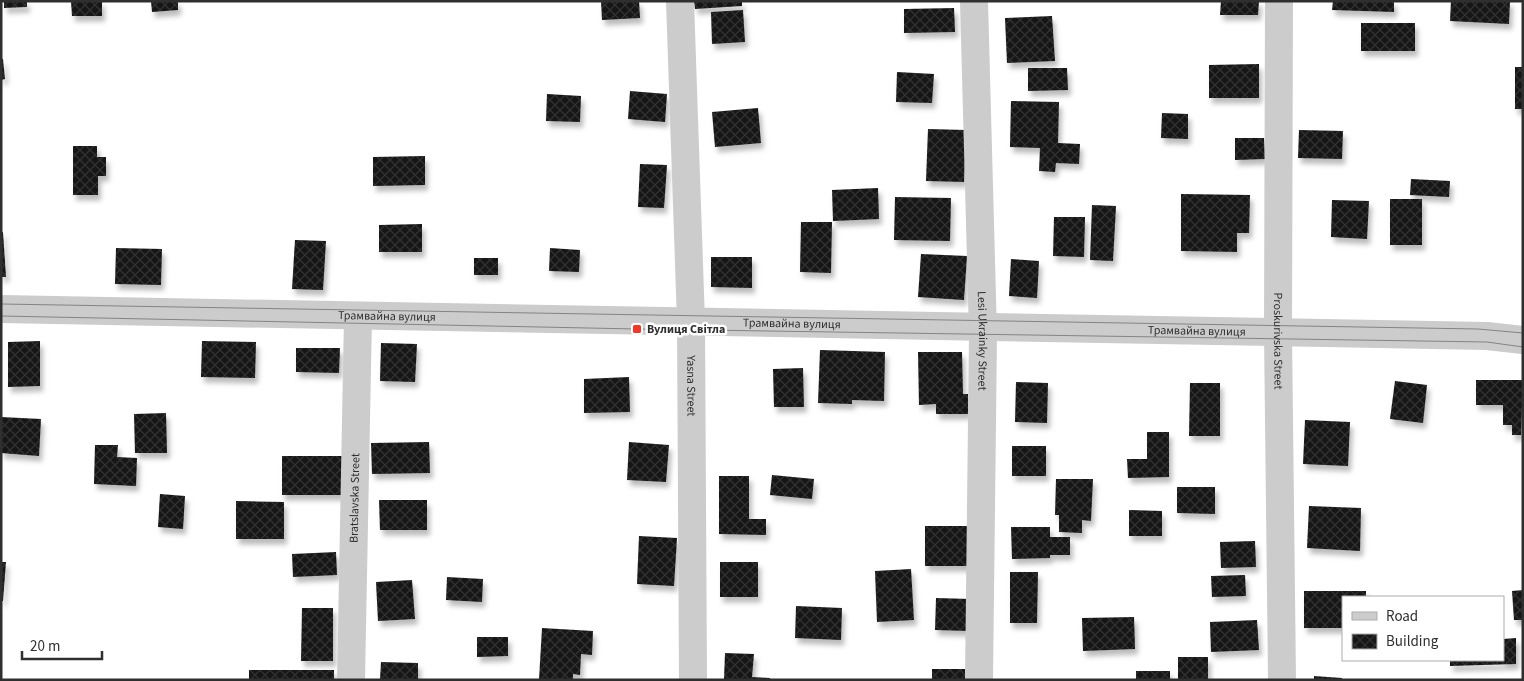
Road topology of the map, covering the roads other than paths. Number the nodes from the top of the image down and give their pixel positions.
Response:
1 (680, 1) edge
2 (974, 1) edge
3 (1279, 1) edge
4 (1, 309) edge
5 (358, 316) junction
6 (691, 322) junction
7 (983, 327) junction
8 (1278, 332) junction
9 (1523, 340) edge
10 (351, 680) edge
11 (693, 680) edge
12 (979, 680) edge
13 (1282, 680) edge

1 - 6 street, Yasna Street
2 - 7 street, Lesi Ukrainky Street
3 - 8 street, Proskurivska Street
4 - 5 street, Трамвайна вулиця
5 - 6 street, Трамвайна вулиця
5 - 10 street, Bratslavska Street
6 - 7 street, Трамвайна вулиця
6 - 11 street, Yasna Street
7 - 8 street, Трамвайна вулиця
7 - 12 street, Lesi Ukrainky Street
8 - 9 street, Трамвайна вулиця
8 - 13 street, Proskurivska Street

